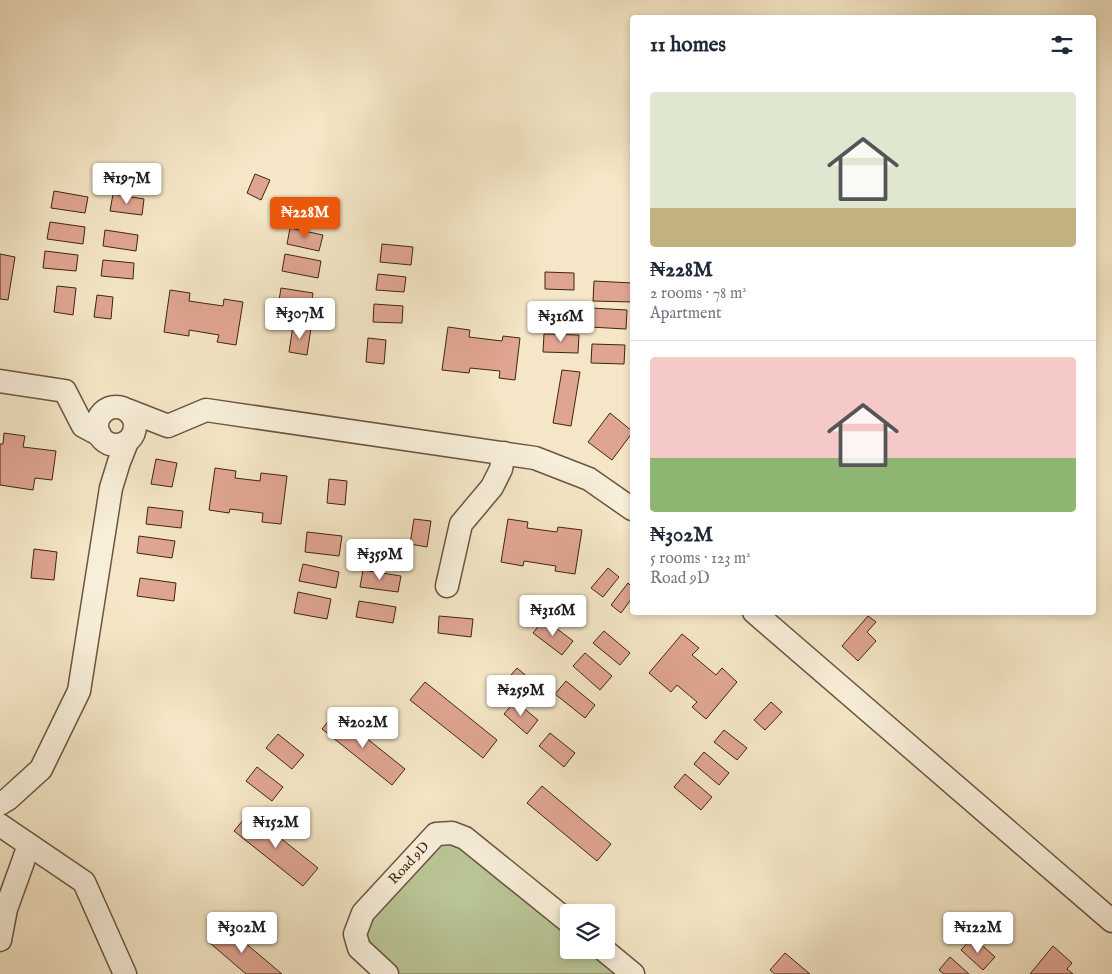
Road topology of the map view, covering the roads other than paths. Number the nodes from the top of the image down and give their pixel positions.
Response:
1 (0, 380) edge
2 (65, 390) junction
3 (119, 409) junction
4 (206, 410) junction
5 (102, 438) junction
6 (128, 440) junction
7 (504, 453) junction
8 (110, 488) junction
9 (630, 508) edge
10 (447, 586) dead end
11 (757, 615) edge
12 (0, 804) edge
13 (0, 825) edge
14 (29, 845) junction
15 (560, 915) edge
16 (1112, 921) edge
17 (0, 940) edge
18 (615, 959) edge
19 (125, 974) edge
20 (387, 974) edge
21 (633, 974) edge

1 - 2 street
2 - 3 street
2 - 5 street
3 - 4 street
3 - 5 street
3 - 6 street
4 - 6 street
4 - 7 street
5 - 6 street
5 - 8 street
6 - 8 street
7 - 9 street
7 - 10 street
8 - 12 street
11 - 16 street
13 - 14 street
14 - 17 street
14 - 19 street
15 - 20 street, Road 9D
18 - 21 street

